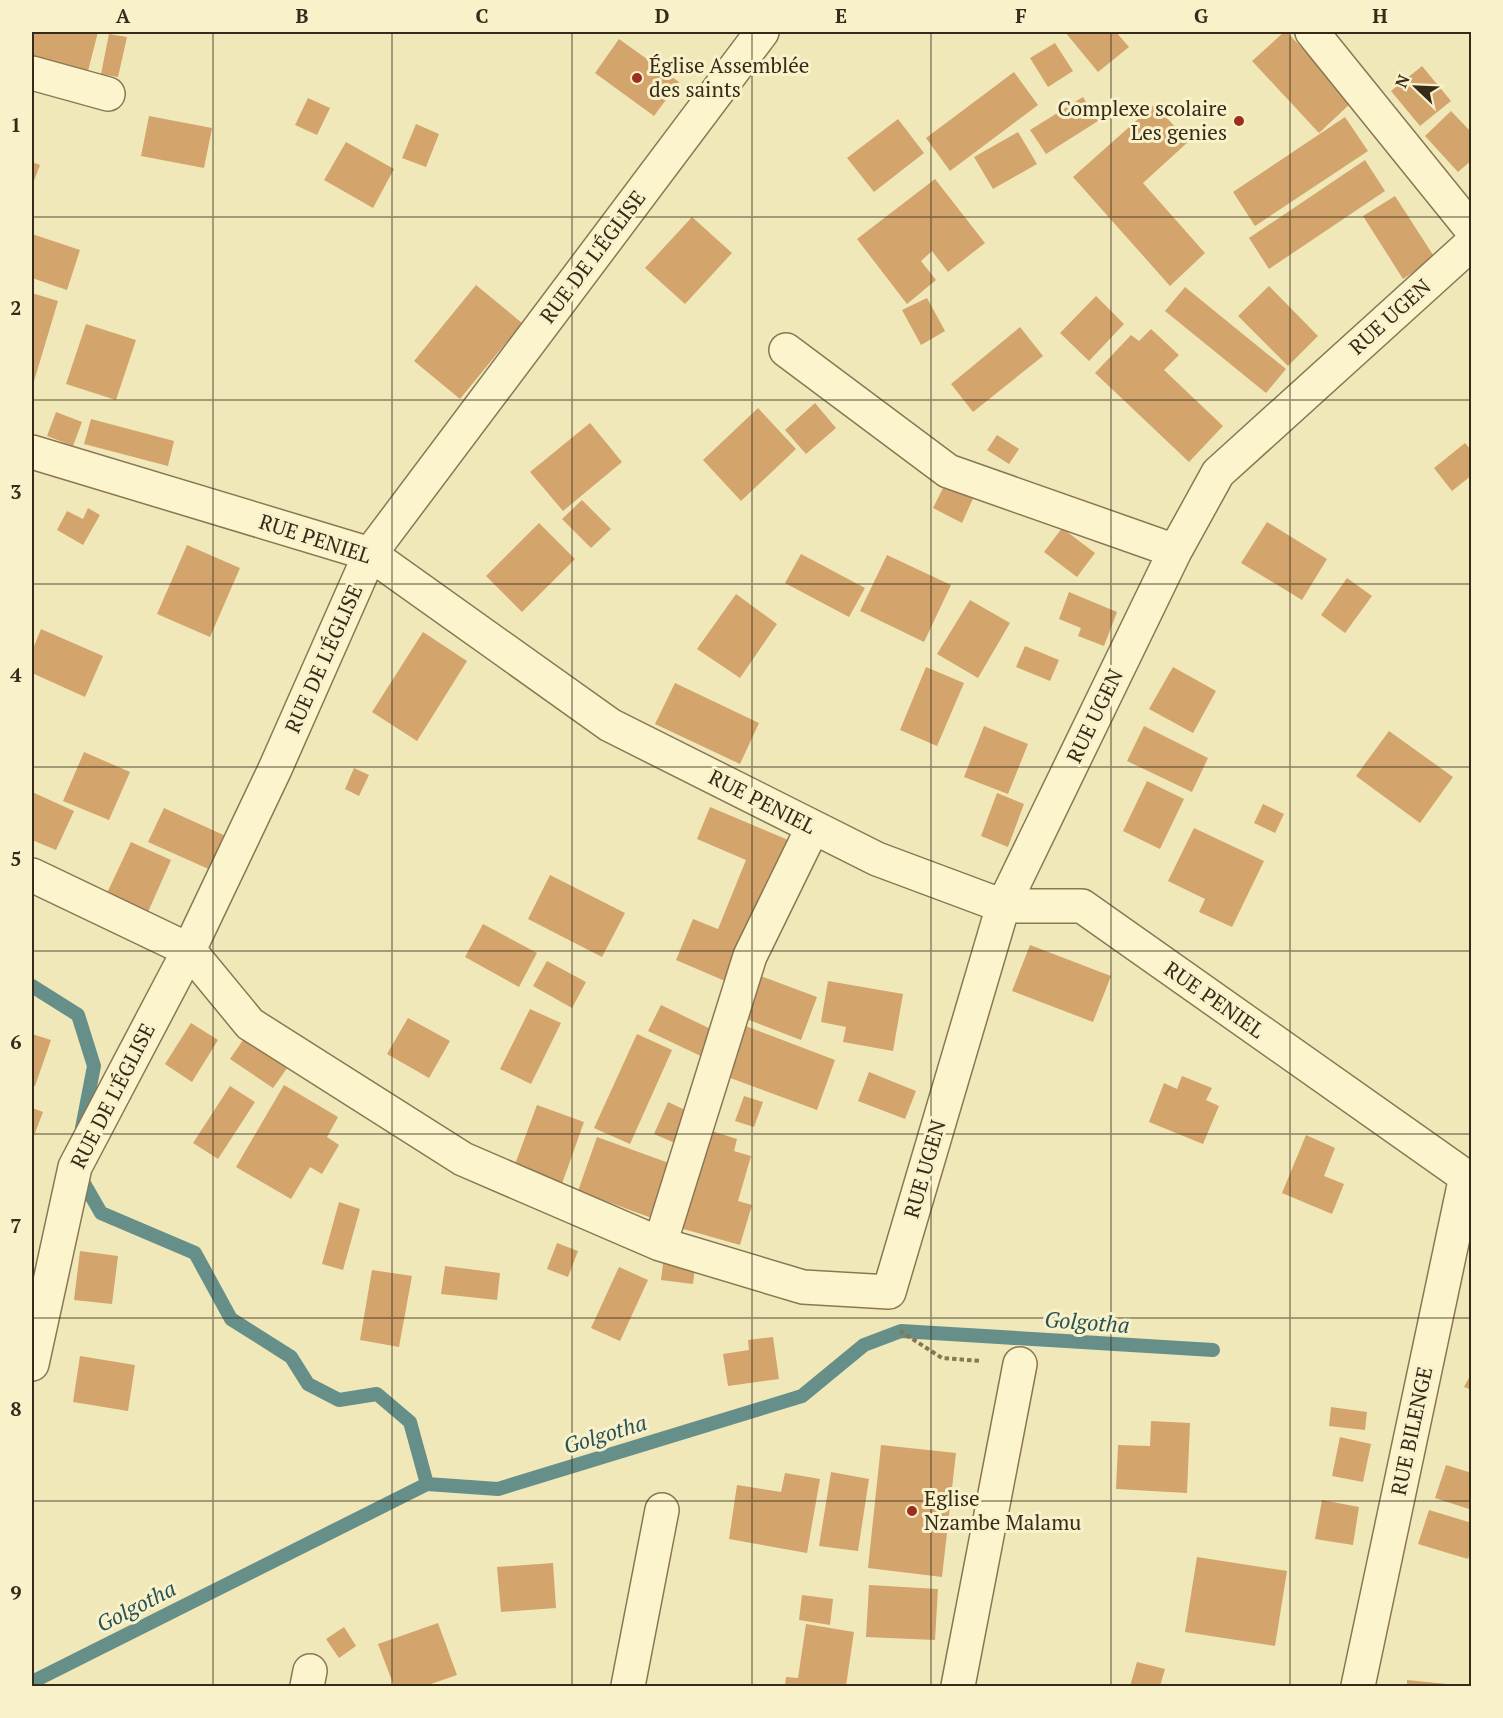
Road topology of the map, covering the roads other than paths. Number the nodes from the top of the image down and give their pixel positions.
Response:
1 (762, 32) edge
2 (1312, 32) edge
3 (32, 73) edge
4 (108, 94) dead end
5 (1472, 230) edge
6 (1472, 243) edge
7 (786, 350) dead end
8 (32, 452) edge
9 (1175, 551) junction
10 (370, 554) junction
11 (813, 827) junction
12 (32, 875) edge
13 (1003, 906) junction
14 (189, 950) junction
15 (1469, 1179) edge
16 (660, 1244) junction
17 (32, 1364) edge
18 (1020, 1364) road end
19 (662, 1510) dead end
20 (628, 1686) edge
21 (958, 1686) edge
22 (1358, 1686) edge

1 - 10 street, RUE DE L'ÉGLISE
2 - 5 street
3 - 4 street
6 - 9 street, RUE UGEN
7 - 9 street
8 - 10 street, RUE PENIEL
9 - 13 street, RUE UGEN
10 - 11 street, RUE PENIEL
10 - 14 street, RUE DE L'ÉGLISE
11 - 13 street, RUE PENIEL
11 - 16 street
12 - 14 street
13 - 15 street, RUE PENIEL
13 - 16 street, RUE UGEN
14 - 16 street
14 - 17 street, RUE DE L'ÉGLISE
15 - 22 street, RUE BILENGE
18 - 21 street
19 - 20 street

